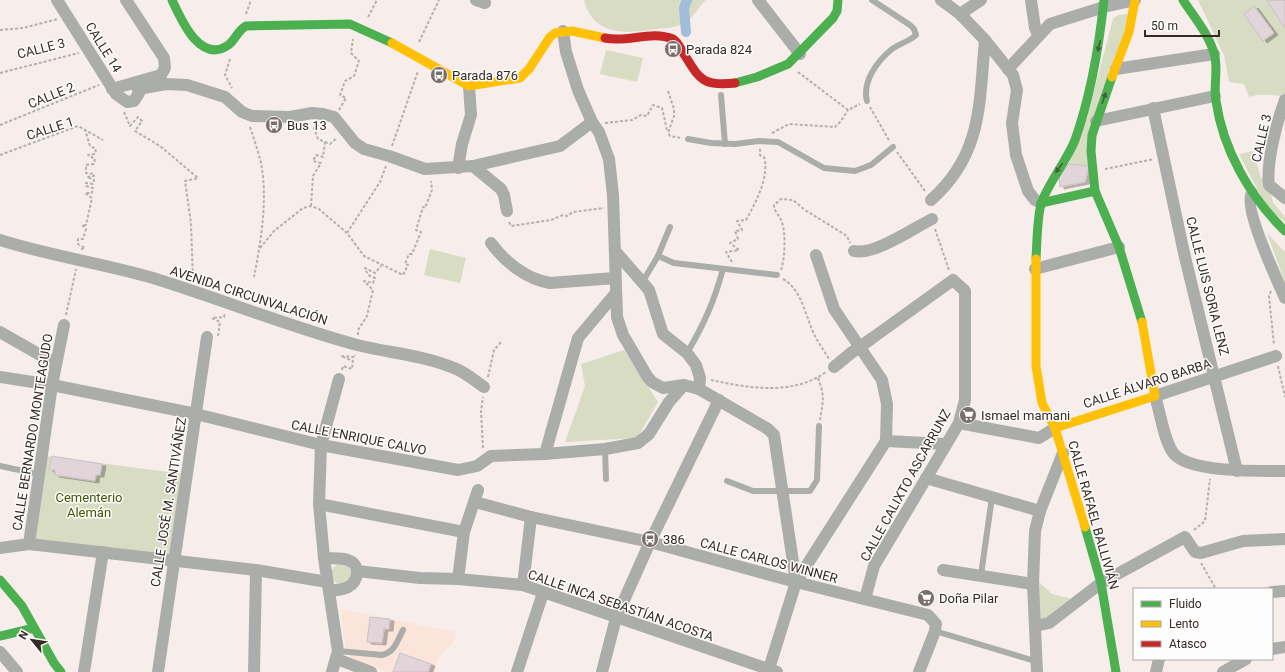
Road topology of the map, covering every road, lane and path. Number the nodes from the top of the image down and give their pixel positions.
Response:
1 (57, 0) edge
2 (126, 0) edge
3 (172, 0) edge
4 (377, 0) edge
5 (439, 0) edge
6 (758, 0) edge
7 (838, 0) edge
8 (872, 0) edge
9 (941, 0) edge
10 (981, 0) edge
11 (1031, 0) edge
12 (1134, 0) edge
13 (1183, 0) edge
14 (1104, 4) edge
15 (960, 14) junction
16 (68, 16) junction
17 (355, 26) junction
18 (0, 30) edge
19 (563, 31) junction
20 (1038, 35) junction
21 (233, 40) junction
22 (985, 40) junction
23 (88, 51) junction
24 (800, 54) junction
25 (1214, 54) junction
26 (418, 56) junction
27 (788, 64) junction
28 (1008, 69) junction
29 (1116, 69) junction
30 (0, 73) edge
31 (137, 86) junction
32 (469, 86) junction
33 (112, 88) junction
34 (668, 91) dead end
35 (721, 95) dead end
36 (1215, 96) junction
37 (1285, 100) edge
38 (867, 101) joint
39 (1153, 108) junction
40 (848, 110) junction
41 (243, 111) junction
42 (334, 117) junction
43 (1096, 121) junction
44 (592, 122) junction
45 (0, 125) edge
46 (320, 125) dead end
47 (84, 129) junction
48 (668, 130) junction
49 (1281, 132) edge
50 (336, 133) dead end
51 (688, 139) joint
52 (103, 140) dead end
53 (759, 141) junction
54 (325, 142) junction
55 (725, 144) junction
56 (893, 147) dead end
57 (0, 155) edge
58 (389, 156) junction
59 (1163, 157) junction
60 (473, 166) junction
61 (458, 168) junction
62 (1092, 172) junction
63 (431, 181) dead end
64 (1095, 191) junction
65 (1252, 193) junction
66 (1285, 198) edge
67 (931, 200) dead end
68 (1041, 203) junction
69 (311, 206) junction
70 (614, 206) junction
71 (506, 211) joint
72 (932, 219) joint
73 (670, 227) dead end
74 (1285, 231) edge
75 (347, 234) junction
76 (0, 240) edge
77 (491, 243) dead end
78 (1119, 247) junction
79 (260, 248) junction
80 (854, 251) joint
81 (616, 252) junction
82 (816, 255) dead end
83 (658, 256) junction
84 (78, 260) junction
85 (381, 266) junction
86 (723, 269) junction
87 (1035, 269) junction
88 (737, 270) junction
89 (777, 276) junction
90 (254, 277) dead end
91 (615, 278) junction
92 (953, 280) junction
93 (643, 281) junction
94 (194, 291) junction
95 (615, 294) junction
96 (1285, 298) edge
97 (227, 304) junction
98 (64, 325) joint
99 (0, 332) edge
100 (207, 337) joint
101 (501, 342) dead end
102 (358, 345) junction
103 (687, 353) junction
104 (1276, 356) dead end
105 (56, 364) junction
106 (834, 367) junction
107 (1215, 375) junction
108 (0, 377) edge
109 (818, 378) junction
110 (340, 379) joint
111 (700, 383) junction
112 (52, 385) junction
113 (684, 385) junction
114 (484, 387) junction
115 (1155, 396) junction
116 (718, 400) junction
117 (196, 414) junction
118 (959, 423) junction
119 (819, 426) joint
120 (1055, 428) junction
121 (886, 441) junction
122 (945, 444) junction
123 (321, 446) junction
124 (605, 449) junction
125 (1063, 453) junction
126 (545, 454) junction
127 (484, 460) junction
128 (0, 466) edge
129 (1211, 467) junction
130 (1237, 471) junction
131 (1285, 471) edge
132 (38, 474) junction
133 (606, 478) dead end
134 (926, 478) junction
135 (727, 482) dead end
136 (478, 490) dead end
137 (782, 491) junction
138 (992, 497) junction
139 (475, 502) junction
140 (319, 504) junction
141 (1040, 511) junction
142 (531, 517) junction
143 (464, 532) junction
144 (1185, 537) junction
145 (1285, 539) edge
146 (650, 542) junction
147 (28, 544) junction
148 (0, 548) edge
149 (103, 552) junction
150 (1195, 552) junction
151 (324, 558) junction
152 (173, 561) junction
153 (256, 570) junction
154 (943, 570) dead end
155 (357, 571) junction
156 (981, 575) junction
157 (458, 579) junction
158 (0, 580) edge
159 (796, 582) junction
160 (1033, 584) junction
161 (1101, 584) junction
162 (523, 585) junction
163 (328, 586) junction
164 (1215, 588) edge
165 (1285, 591) edge
166 (1273, 592) edge
167 (543, 593) junction
168 (865, 599) junction
169 (616, 618) junction
170 (1035, 626) junction
171 (34, 628) junction
172 (935, 628) junction
173 (403, 630) dead end
174 (0, 636) edge
175 (1285, 647) edge
176 (1273, 650) edge
177 (0, 652) edge
178 (337, 655) junction
179 (1159, 660) edge
180 (1244, 660) edge
181 (1036, 666) edge
182 (771, 671) edge
183 (17, 672) edge
184 (61, 672) edge
185 (84, 672) edge
186 (158, 672) edge
187 (254, 672) edge
188 (332, 672) edge
189 (371, 672) edge
190 (517, 672) edge
191 (602, 672) edge
192 (919, 672) edge
193 (1116, 672) edge
194 (1156, 672) edge
195 (1223, 672) edge

1 - 16 street, CALLE 14
2 - 31 street
3 - 21 street
4 - 17 path
5 - 26 path
6 - 24 street
7 - 24 street
8 - 38 lane
9 - 15 street
10 - 15 street
11 - 20 street
12 - 14 street
12 - 29 street
13 - 25 street
14 - 20 street
14 -> 68 street
15 - 22 street
16 - 18 path
16 - 23 street, CALLE 14
17 - 21 street
17 - 26 street
17 - 42 path
19 - 27 street
19 - 32 street
19 - 44 street
20 - 28 street
21 - 41 path
22 - 28 street
22 - 67 street
23 - 30 path, CALLE 3
23 - 33 street, CALLE 14
24 - 27 street
25 - 29 street
25 - 36 street
26 - 32 street
26 - 58 path
27 - 40 path
28 - 68 street
43 -> 29 street
31 - 33 street
31 - 33 street
31 - 41 street
32 - 61 street
33 - 45 path, CALLE 2
33 - 94 path
34 - 48 path
35 - 55 lane
36 - 39 street
36 - 65 street
37 - 49 street, CALLE 3
38 - 40 path
39 - 43 street
39 - 59 street, CALLE LUIS SORIA LENZ
40 - 53 path
41 - 42 street
41 - 79 path
42 - 58 street
43 - 62 street
44 - 48 path
44 - 60 street
44 - 70 street
46 - 54 path
47 - 52 path, CALLE 1
47 - 57 path, CALLE 1
47 - 84 path
48 - 51 path
49 - 66 street, CALLE 3
50 - 54 path
51 - 55 lane
53 - 55 lane
53 - 56 lane
53 - 88 path
54 - 69 path
58 - 61 street
58 - 75 path
59 - 62 path
59 - 107 street, CALLE LUIS SORIA LENZ
60 - 61 street
60 - 71 street
62 - 64 street
63 - 85 path
64 - 68 street
64 - 78 street
65 - 74 street
65 - 96 street
68 - 87 street, CALLE RAFAEL BALLIVIÁN
69 - 75 path
69 - 79 path
70 - 71 path
70 - 81 street
72 - 80 street
72 - 92 path
73 - 83 lane
75 - 85 path
76 - 84 street, AVENIDA CIRCUNVALACIÓN
77 - 91 street
78 - 87 street
78 - 115 street
79 - 90 path
80 - 89 path
81 - 91 street
81 - 93 street
82 - 121 street
83 - 86 lane
83 - 93 lane
84 - 94 street, AVENIDA CIRCUNVALACIÓN
84 - 98 path
85 - 102 path
86 - 88 lane
86 - 103 lane
87 - 120 street, CALLE RAFAEL BALLIVIÁN
88 - 89 lane
89 - 106 path
91 - 95 street
92 - 106 street, bridge
92 - 118 street, CALLE CALIXTO ASCARRUNZ
93 - 103 street
94 - 97 street, AVENIDA CIRCUNVALACIÓN
95 - 113 street
95 - 126 street
97 - 100 path
97 - 102 street, AVENIDA CIRCUNVALACIÓN
98 - 105 street, CALLE BERNARDO MONTEAGUDO
99 - 105 street
100 - 117 street, CALLE JOSÉ M. SANTIVÁÑEZ
101 - 114 path
102 - 110 path
102 - 114 street, AVENIDA CIRCUNVALACIÓN
103 - 111 street
104 - 107 street, CALLE ÁLVARO BARBA
105 - 112 street, CALLE BERNARDO MONTEAGUDO
106 - 109 path
107 - 115 street, CALLE ÁLVARO BARBA
107 - 130 street, CALLE LUIS SORIA LENZ
108 - 112 street, CALLE ENRIQUE CALVO
109 - 111 path
109 - 119 path
110 - 123 street
111 - 113 street
111 - 116 street
112 - 117 street, CALLE ENRIQUE CALVO
112 - 132 street, CALLE BERNARDO MONTEAGUDO
113 - 124 street, CALLE ENRIQUE CALVO
114 - 127 path
115 - 120 street, CALLE ÁLVARO BARBA
115 - 129 street
116 - 137 street
116 - 146 street
117 - 123 street, CALLE ENRIQUE CALVO
117 - 152 street, CALLE JOSÉ M. SANTIVÁÑEZ
118 - 120 street, CALLE ÁLVARO BARBA
118 - 122 street, CALLE CALIXTO ASCARRUNZ
119 - 137 lane
120 - 125 street, CALLE RAFAEL BALLIVIÁN
121 - 122 street
121 - 159 street
122 - 134 street, CALLE CALIXTO ASCARRUNZ
123 - 127 street, CALLE ENRIQUE CALVO
123 - 140 street
124 - 126 street, CALLE ENRIQUE CALVO
124 - 133 lane
125 - 141 street
125 - 161 street, CALLE RAFAEL BALLIVIÁN
126 - 127 street, CALLE ENRIQUE CALVO
128 - 132 lane
129 - 130 street
129 - 144 path
130 - 131 street
132 - 147 street, CALLE BERNARDO MONTEAGUDO
134 - 138 street
134 - 168 street, CALLE CALIXTO ASCARRUNZ
135 - 137 lane
136 - 139 street
137 - 159 street
138 - 141 street
138 - 156 lane
139 - 142 street, CALLE CARLOS WINNER
139 - 143 street
140 - 143 street
140 - 151 street
141 - 160 street
142 - 146 street, CALLE CARLOS WINNER
142 - 162 street
143 - 157 street
144 - 150 street
144 - 161 street
145 - 150 street
146 - 159 street, CALLE CARLOS WINNER
146 - 169 street
147 - 148 street
147 - 149 street
149 - 152 street
149 - 185 street
150 - 164 path
151 - 155 street
151 - 163 street
152 - 153 street
152 - 186 street, CALLE JOSÉ M. SANTIVÁÑEZ
153 - 163 street
153 - 187 street
154 - 156 street
155 - 157 street, CALLE INCA SEBASTÍAN ACOSTA
155 - 163 street
156 - 160 street
157 - 162 street, CALLE INCA SEBASTÍAN ACOSTA
158 - 171 street
159 - 168 street, CALLE CARLOS WINNER
159 - 182 street
160 - 170 street
161 - 170 street
161 - 193 street, CALLE RAFAEL BALLIVIÁN
162 - 167 street, CALLE INCA SEBASTÍAN ACOSTA
163 - 178 street
165 - 166 street
167 - 169 street, CALLE INCA SEBASTÍAN ACOSTA
167 - 190 street
168 - 172 street, CALLE CARLOS WINNER
169 - 182 street, CALLE INCA SEBASTÍAN ACOSTA
169 - 191 street
170 - 181 street
171 - 174 street
171 - 184 street
172 - 181 lane
172 - 192 street
173 - 178 lane
175 - 176 street
177 - 183 street
178 - 188 street
178 - 189 street
179 - 194 street
180 - 195 street

